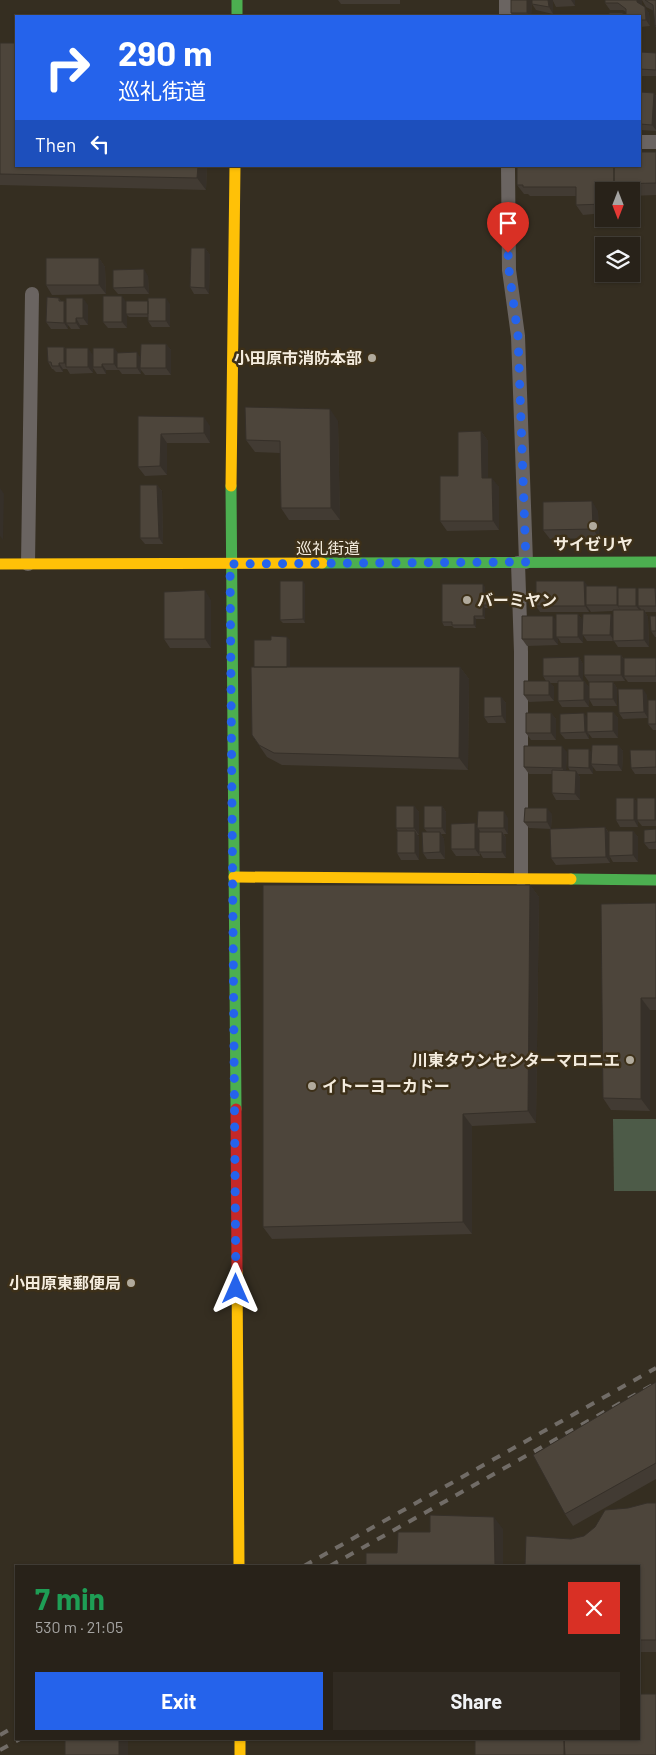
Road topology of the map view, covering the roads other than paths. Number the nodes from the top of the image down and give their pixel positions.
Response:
1 (237, 0) edge
2 (506, 0) edge
3 (237, 15) edge
4 (506, 15) edge
5 (641, 142) edge
6 (656, 142) edge
7 (235, 167) edge
8 (508, 167) edge
9 (32, 294) dead end
10 (656, 562) edge
11 (522, 563) junction
12 (0, 564) edge
13 (28, 564) junction
14 (230, 564) junction
15 (234, 877) junction
16 (521, 879) junction
17 (656, 880) edge
18 (239, 1565) edge
19 (240, 1740) edge
20 (240, 1755) edge

1 - 3 street
2 - 4 street
5 - 6 street
7 - 14 street
8 - 11 street
9 - 13 street
10 - 11 street, 巡礼街道
11 - 14 street, 巡礼街道
11 - 16 street
12 - 13 street, 巡礼街道
13 - 14 street, 巡礼街道
14 - 15 street
15 - 16 street
15 - 18 street
16 - 17 street
19 - 20 street

